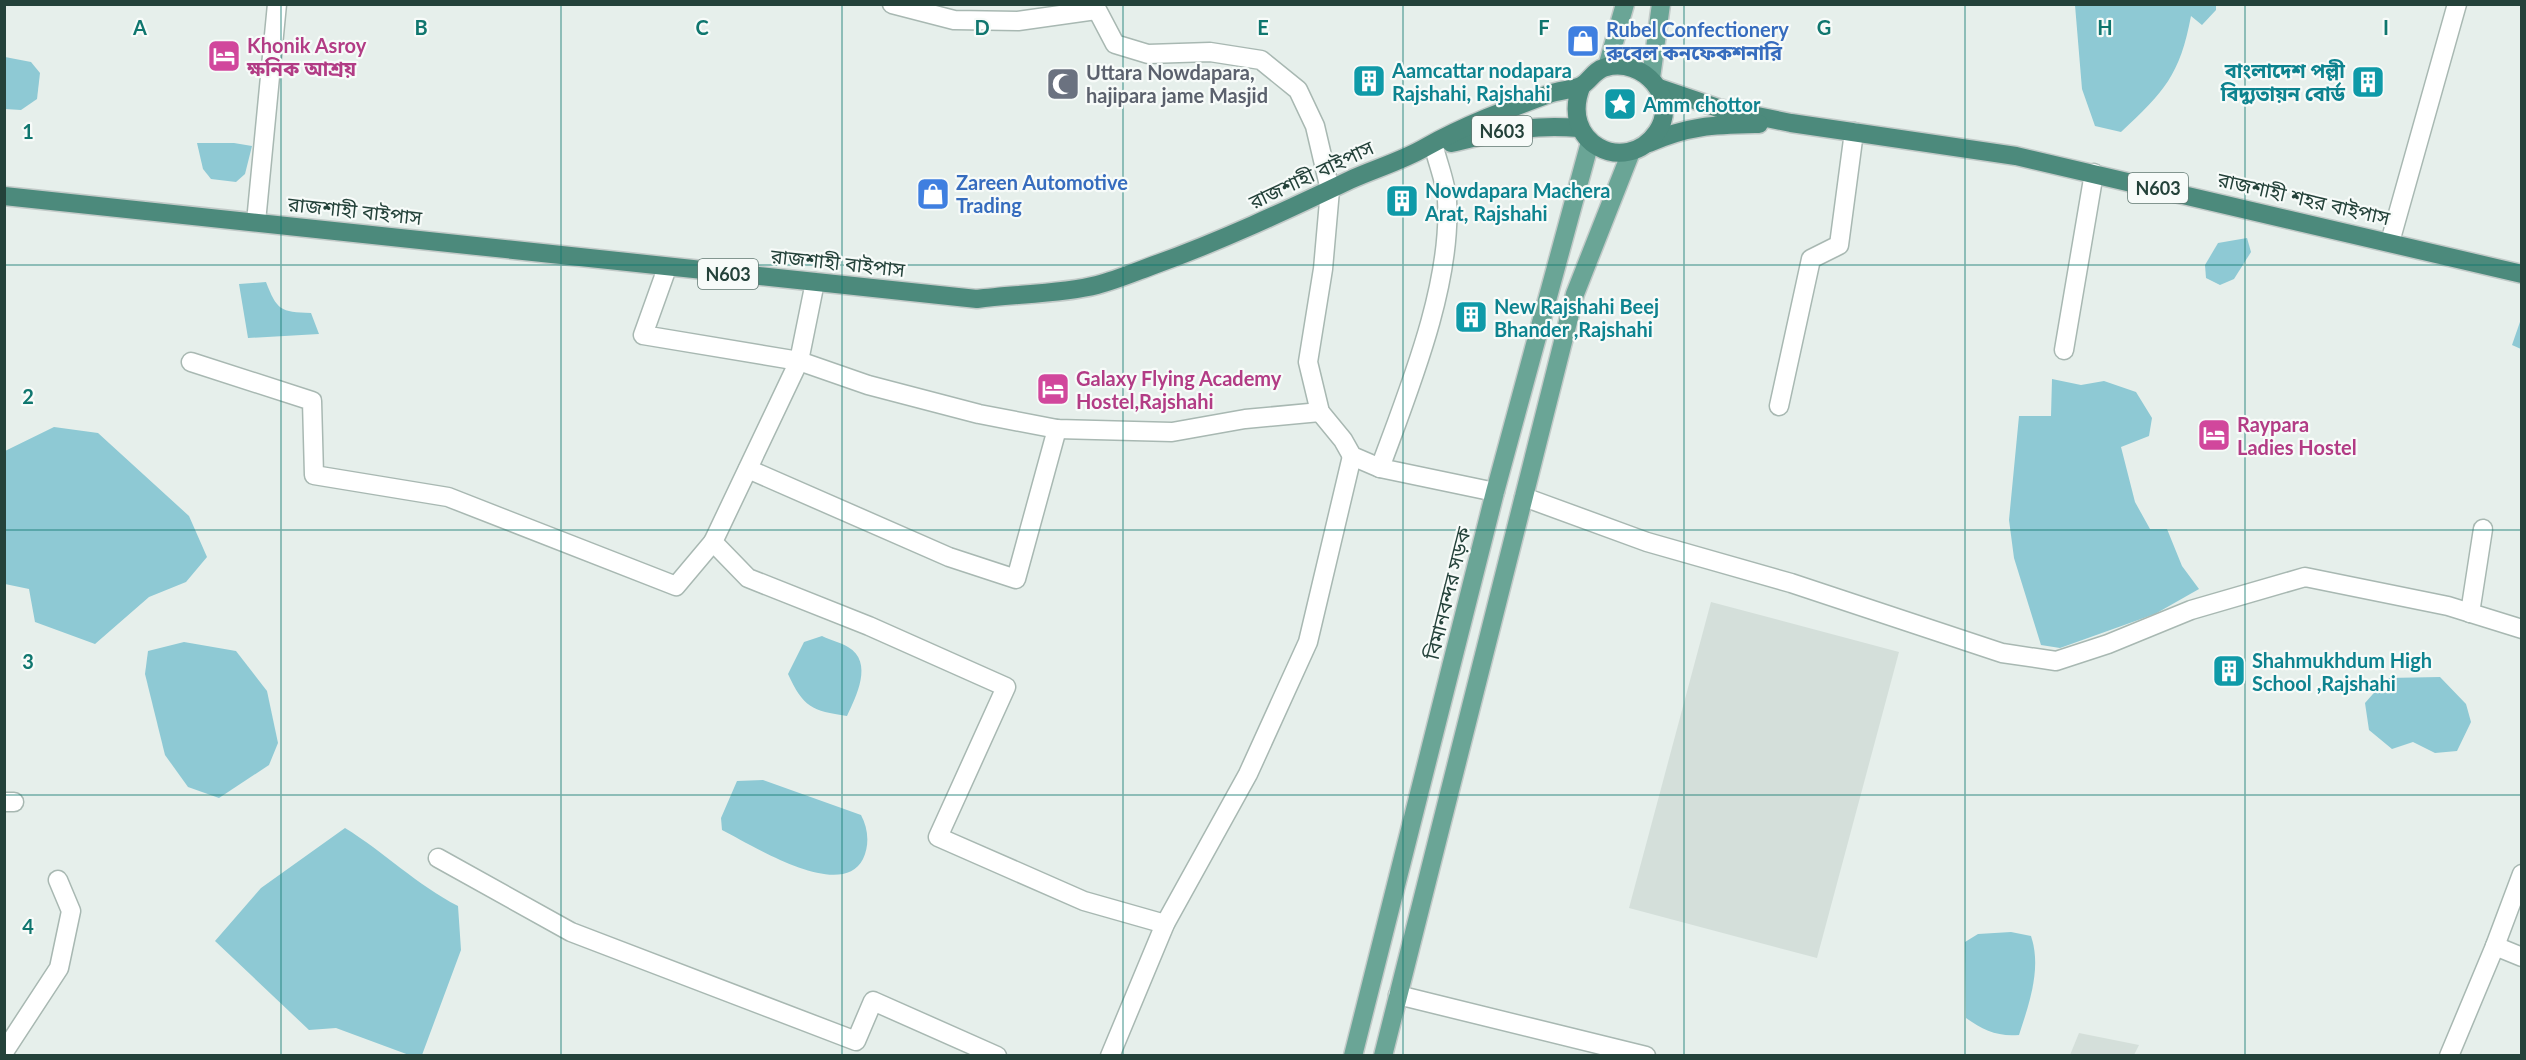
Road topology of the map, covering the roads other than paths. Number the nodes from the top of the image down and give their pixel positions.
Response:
1 (277, 4) edge
2 (892, 4) edge
3 (1625, 4) edge
4 (1660, 4) edge
5 (2457, 4) edge
6 (1095, 7) edge
7 (1607, 66) junction
8 (1655, 83) junction
9 (1582, 85) junction
10 (1791, 123) junction
11 (1854, 132) junction
12 (1584, 135) junction
13 (1430, 147) junction
14 (1639, 148) junction
15 (2094, 173) junction
16 (1330, 190) junction
17 (4, 196) edge
18 (256, 222) junction
19 (2390, 242) junction
20 (667, 268) junction
21 (2522, 274) edge
22 (815, 282) junction
23 (2064, 350) dead end
24 (799, 361) junction
25 (191, 362) dead end
26 (1779, 406) dead end
27 (1320, 412) junction
28 (1057, 429) junction
29 (1352, 456) junction
30 (1380, 468) junction
31 (748, 469) junction
32 (1496, 492) junction
33 (1524, 497) junction
34 (2483, 529) dead end
35 (713, 542) junction
36 (2470, 613) junction
37 (2522, 629) edge
38 (438, 858) dead end
39 (2522, 874) edge
40 (58, 880) dead end
41 (1164, 924) junction
42 (2495, 946) junction
43 (2522, 957) edge
44 (1398, 995) junction
45 (4, 1052) edge
46 (997, 1056) edge
47 (1110, 1056) edge
48 (1353, 1056) edge
49 (1383, 1056) edge
50 (1646, 1056) edge
51 (2449, 1056) edge

1 - 18 street
2 - 6 street
3 - 7 main road
4 - 8 main road
5 - 19 street
6 - 16 street
7 - 8 highway, N603
7 - 9 highway, N603
8 - 10 highway, N603
8 - 14 highway
9 - 12 highway
9 - 13 highway, N603
10 - 11 highway, রাজশাহী শহর বাইপাস / N603
10 - 14 highway, N603
11 - 15 highway, রাজশাহী শহর বাইপাস / N603
11 - 26 street
12 - 13 highway, N603
12 - 14 highway, N603
12 - 32 main road, বিমানবন্দর সড়ক
13 - 16 highway, রাজশাহী বাইপাস / N603
13 - 30 street
14 - 33 main road
15 - 19 highway, রাজশাহী শহর বাইপাস / N603
15 - 23 street
16 - 22 highway, রাজশাহী বাইপাস / N603
16 - 27 street
17 - 18 highway, রাজশাহী বাইপাস / N603
18 - 20 highway, রাজশাহী বাইপাস / N603
19 - 21 highway, রাজশাহী শহর বাইপাস / N603
20 - 22 highway, রাজশাহী বাইপাস / N603
20 - 24 street
22 - 24 street
24 - 28 street
24 - 31 street
25 - 35 street
27 - 28 street
27 - 29 street
28 - 31 street
29 - 30 street
29 - 41 street
30 - 32 street
31 - 35 street
32 - 48 main road, বিমানবন্দর সড়ক
33 - 36 street
33 - 44 main road
34 - 36 street
35 - 41 street
36 - 37 street
38 - 46 street
39 - 42 street
40 - 45 street
41 - 47 street
42 - 43 street
42 - 51 street
44 - 49 main road
44 - 50 street

